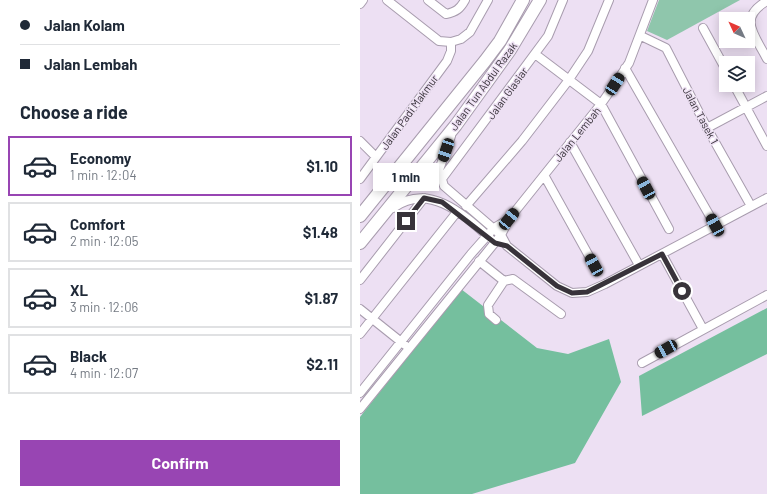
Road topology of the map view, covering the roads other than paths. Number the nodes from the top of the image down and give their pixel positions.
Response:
1 (363, 0) edge
2 (387, 0) edge
3 (428, 0) edge
4 (465, 0) edge
5 (488, 0) edge
6 (523, 0) edge
7 (540, 0) edge
8 (563, 0) edge
9 (609, 0) edge
10 (654, 0) edge
11 (767, 1) edge
12 (360, 4) edge
13 (702, 28) dead end
14 (641, 36) junction
15 (451, 42) junction
16 (764, 46) edge
17 (535, 54) junction
18 (719, 58) edge
19 (767, 59) edge
20 (625, 68) junction
21 (568, 81) junction
22 (738, 92) edge
23 (767, 96) edge
24 (601, 104) junction
25 (746, 107) junction
26 (456, 125) junction
27 (708, 128) junction
28 (360, 141) edge
29 (570, 142) junction
30 (767, 146) edge
31 (376, 157) junction
32 (544, 175) junction
33 (360, 179) edge
34 (441, 180) junction
35 (424, 198) junction
36 (767, 198) edge
37 (466, 206) junction
38 (751, 206) junction
39 (457, 212) junction
40 (360, 216) edge
41 (382, 216) junction
42 (509, 219) junction
43 (715, 225) junction
44 (494, 228) junction
45 (669, 229) dead end
46 (502, 235) junction
47 (487, 236) junction
48 (360, 243) edge
49 (495, 243) junction
50 (507, 246) junction
51 (662, 254) junction
52 (479, 261) junction
53 (594, 265) dead end
54 (639, 265) junction
55 (360, 280) edge
56 (504, 280) junction
57 (767, 295) edge
58 (360, 309) edge
59 (561, 314) dead end
60 (372, 319) junction
61 (496, 320) dead end
62 (703, 329) junction
63 (360, 334) edge
64 (401, 342) junction
65 (409, 348) junction
66 (642, 363) dead end
67 (360, 393) edge
68 (360, 409) edge

1 - 12 street
2 - 15 street
3 - 4 street
5 - 15 street
6 - 40 highway, Jalan Tun Abdul Razak
7 - 26 highway, Jalan Tun Abdul Razak
8 - 17 street, Jalan Glasiar
9 - 21 street
10 - 14 street, Jalan Lembah
11 - 16 street
13 - 18 street
14 - 20 street, Jalan Lembah
14 - 27 street, Jalan Tasek 1
15 - 31 street, Jalan Padi Makmur
16 - 19 street
17 - 21 street
17 - 34 street, Jalan Glasiar
20 - 24 street, Jalan Lembah
20 - 43 street
21 - 24 street
21 - 37 street
22 - 25 street
23 - 25 street
24 - 29 street, Jalan Lembah
24 - 45 street
25 - 27 street
25 - 30 street
26 - 34 street
26 - 41 highway, Jalan Tun Abdul Razak
27 - 38 street, Jalan Tasek 1
28 - 31 street
29 - 32 street, Jalan Lembah
29 - 54 street
31 - 33 street, Jalan Padi Makmur
32 - 42 street, Jalan Lembah
32 - 53 street
34 - 37 street
35 - 39 street
35 - 41 street
35 - 55 street
36 - 38 street
37 - 44 street
38 - 43 street
39 - 47 street
39 - 60 street
41 - 48 highway, Jalan Tun Abdul Razak
42 - 44 street, Jalan Lembah
42 - 46 street, Jalan Lembah
43 - 51 street
44 - 46 street
44 - 47 street, Jalan Lembah
46 - 49 street, Jalan Lembah
46 - 50 street
47 - 49 street
47 - 64 street, Jalan Lembah
49 - 50 street
49 - 52 street, Jalan Lembah
50 - 54 street
51 - 54 street
51 - 62 street
52 - 56 street
52 - 65 street, Jalan Lembah
56 - 59 street
56 - 61 street
57 - 62 street
58 - 60 street
60 - 63 street
60 - 64 street
62 - 66 street
64 - 65 street
64 - 67 street, Jalan Lembah
65 - 68 street, Jalan Lembah

